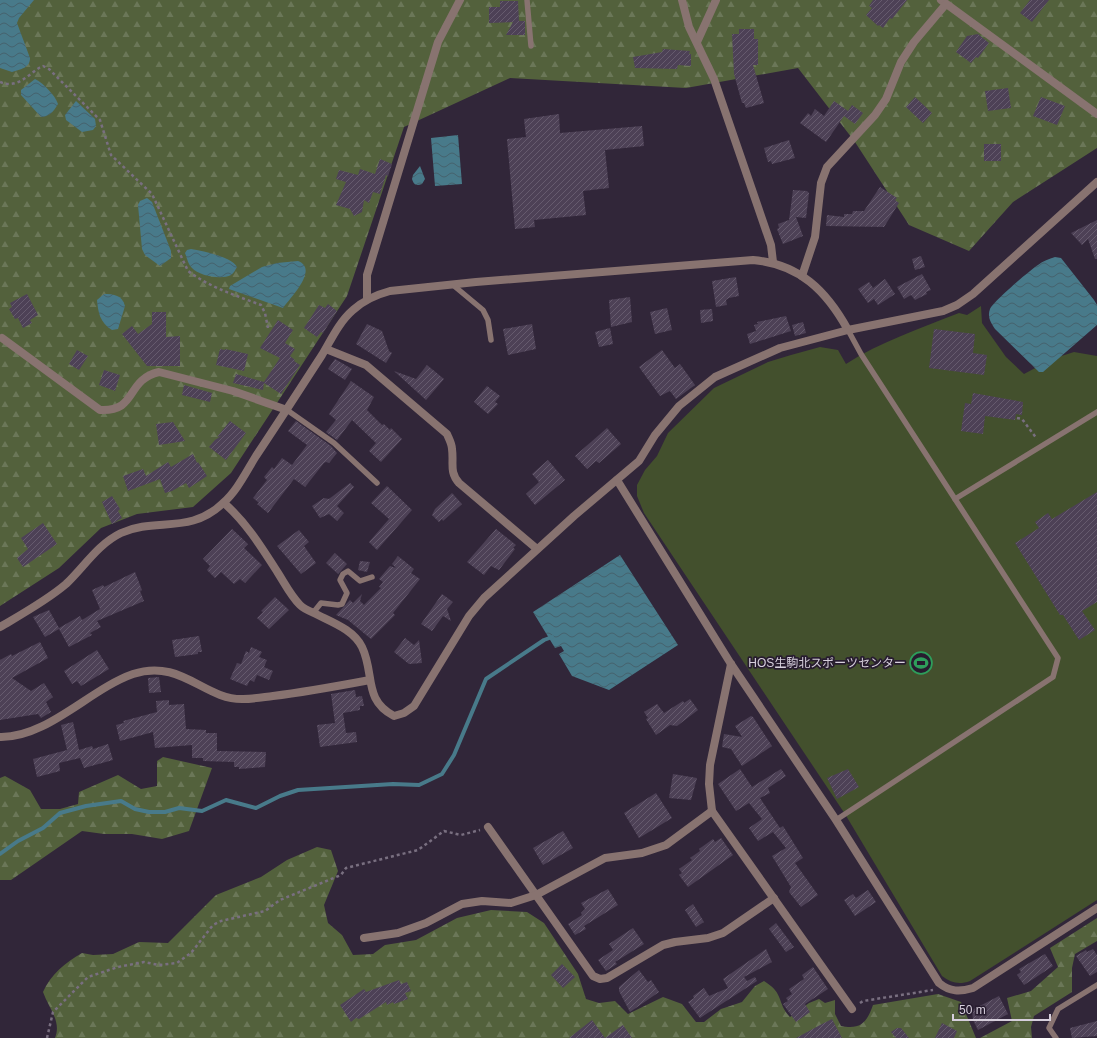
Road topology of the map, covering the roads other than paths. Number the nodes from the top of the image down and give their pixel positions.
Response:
1 (460, 0) edge
2 (528, 0) edge
3 (682, 0) edge
4 (716, 0) edge
5 (944, 2) edge
6 (697, 42) junction
7 (530, 46) dead end
8 (1097, 114) edge
9 (1097, 182) edge
10 (773, 262) junction
11 (802, 276) junction
12 (453, 285) junction
13 (367, 299) junction
14 (848, 330) junction
15 (2, 338) dead end
16 (491, 340) dead end
17 (326, 349) junction
18 (287, 410) junction
19 (1097, 412) edge
20 (617, 480) junction
21 (377, 483) dead end
22 (955, 499) junction
23 (224, 503) junction
24 (537, 549) junction
25 (372, 577) dead end
26 (313, 612) junction
27 (0, 626) edge
28 (731, 664) junction
29 (370, 680) junction
30 (0, 737) edge
31 (712, 811) junction
32 (836, 820) junction
33 (488, 827) road end
34 (536, 895) junction
35 (774, 898) junction
36 (1097, 908) edge
37 (364, 938) dead end
38 (1097, 985) edge
39 (852, 1009) road end
40 (1056, 1038) edge

1 - 13 street
2 - 7 lane
3 - 6 street
4 - 6 street
5 - 8 street
5 - 11 street
6 - 10 street
9 - 14 street
10 - 11 street
10 - 12 street
11 - 14 street
12 - 13 street
12 - 16 lane
13 - 17 street
14 - 20 street
14 - 22 lane
15 - 18 street
17 - 18 street
17 - 24 street
18 - 21 lane
18 - 23 street
19 - 22 lane
20 - 24 street
20 - 28 street
22 - 32 lane
23 - 26 street
23 - 27 street
24 - 29 street
25 - 26 lane
26 - 29 street
28 - 31 street
28 - 32 street
29 - 30 street
31 - 34 street
31 - 35 street
32 - 36 street
33 - 34 street
34 - 35 street
34 - 37 street
35 - 39 street
38 - 40 lane

